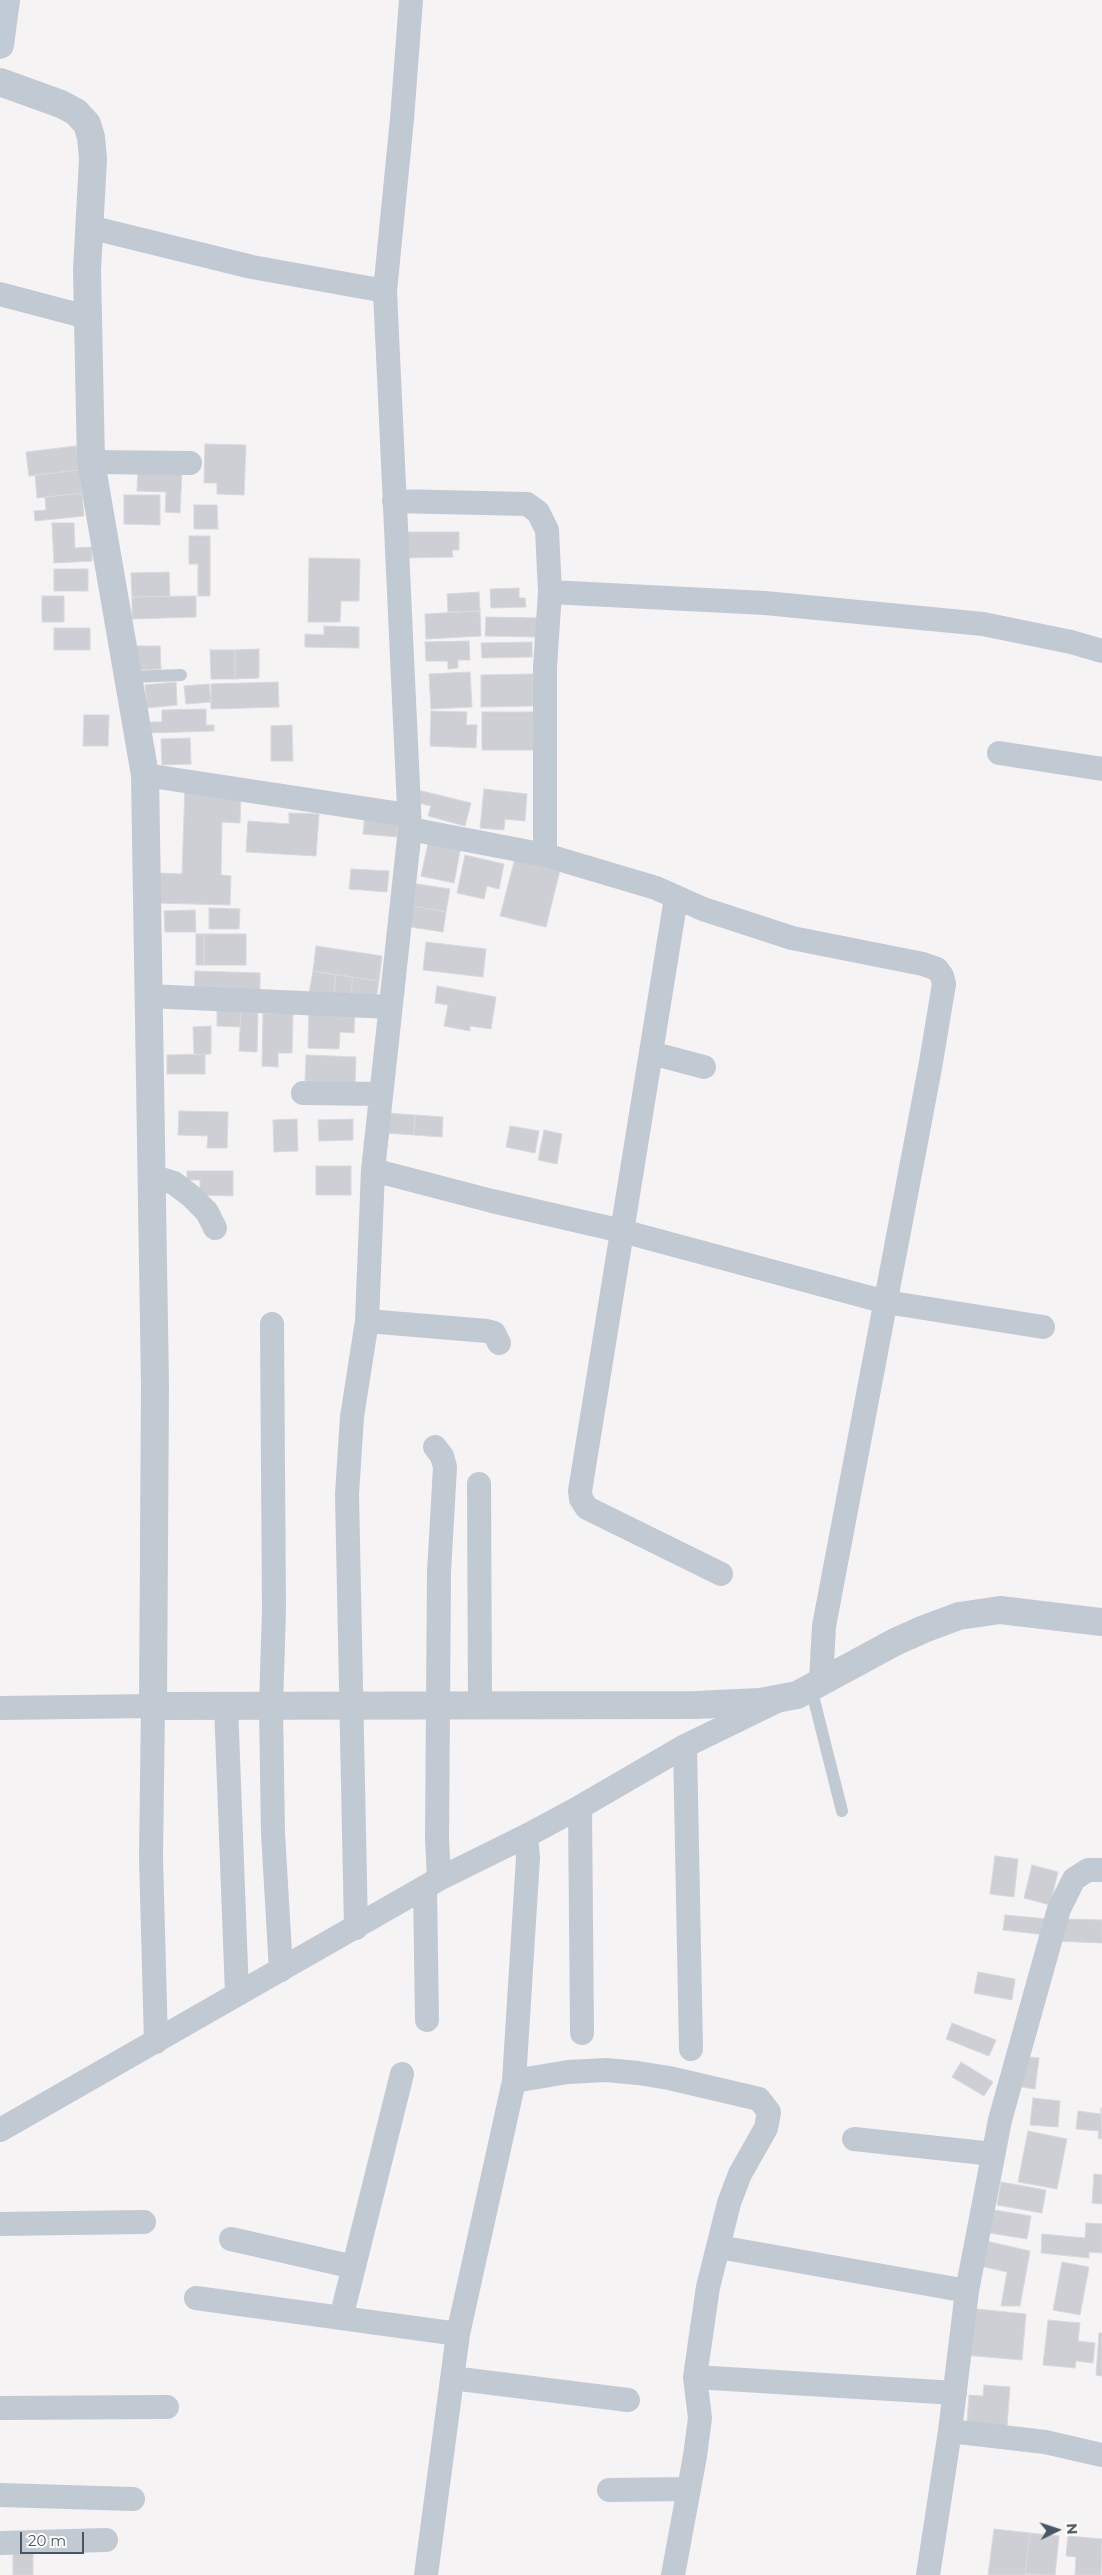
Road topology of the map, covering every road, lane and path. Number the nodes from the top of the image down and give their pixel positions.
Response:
1 (6, 0) edge
2 (411, 0) edge
3 (0, 45) edge
4 (0, 82) edge
5 (89, 227) junction
6 (384, 291) junction
7 (0, 294) edge
8 (87, 317) junction
9 (91, 462) junction
10 (190, 463) dead end
11 (394, 501) junction
12 (550, 592) junction
13 (1102, 651) edge
14 (181, 675) dead end
15 (128, 677) junction
16 (999, 753) dead end
17 (1102, 769) edge
18 (145, 775) junction
19 (409, 822) junction
20 (545, 856) junction
21 (676, 898) junction
22 (148, 996) junction
23 (390, 1007) junction
24 (651, 1053) junction
25 (704, 1067) dead end
26 (303, 1093) dead end
27 (381, 1094) junction
28 (374, 1170) junction
29 (151, 1176) junction
30 (215, 1228) dead end
31 (622, 1231) junction
32 (886, 1302) junction
33 (367, 1321) junction
34 (272, 1324) dead end
35 (1043, 1327) dead end
36 (499, 1343) dead end
37 (435, 1447) dead end
38 (479, 1484) dead end
39 (721, 1574) dead end
40 (1102, 1622) edge
41 (816, 1685) junction
42 (780, 1700) junction
43 (480, 1703) junction
44 (437, 1704) junction
45 (352, 1705) junction
46 (153, 1706) junction
47 (226, 1706) junction
48 (271, 1706) junction
49 (0, 1708) edge
50 (685, 1746) junction
51 (580, 1807) junction
52 (842, 1811) dead end
53 (526, 1836) junction
54 (1102, 1870) edge
55 (432, 1883) junction
56 (356, 1928) junction
57 (281, 1970) junction
58 (237, 1994) junction
59 (426, 2020) dead end
60 (582, 2033) dead end
61 (156, 2042) junction
62 (691, 2049) dead end
63 (402, 2074) dead end
64 (514, 2079) junction
65 (0, 2130) edge
66 (854, 2139) dead end
67 (993, 2154) junction
68 (144, 2222) dead end
69 (0, 2224) edge
70 (231, 2239) dead end
71 (719, 2247) junction
72 (354, 2267) junction
73 (967, 2290) junction
74 (196, 2298) dead end
75 (341, 2318) junction
76 (458, 2334) junction
77 (695, 2377) junction
78 (452, 2378) junction
79 (955, 2393) junction
80 (628, 2400) dead end
81 (0, 2408) edge
82 (167, 2408) dead end
83 (950, 2431) junction
84 (1102, 2455) edge
85 (688, 2489) junction
86 (609, 2490) dead end
87 (0, 2496) edge
88 (133, 2499) dead end
89 (106, 2540) dead end
90 (0, 2543) edge
91 (426, 2575) edge
92 (673, 2575) edge
93 (928, 2575) edge

1 - 3 main road
2 - 6 street
4 - 5 street
5 - 6 street
5 - 8 street
6 - 11 street
7 - 8 street
8 - 9 street
9 - 10 street
9 - 15 street
11 - 12 street
11 - 19 street
12 - 13 street
12 - 20 street
14 - 15 lane
15 - 18 street
16 - 17 street
18 - 19 street
18 - 22 street
19 - 20 street
19 - 23 street
20 - 21 street
21 - 24 street
21 - 32 street
22 - 23 street
22 - 29 street
23 - 27 street
24 - 25 street
24 - 31 street
26 - 27 street
27 - 28 street
28 - 31 street
28 - 33 street
29 - 30 street
29 - 46 street
31 - 32 street
31 - 39 street
32 - 35 street
32 - 41 street
33 - 36 street
33 - 45 street
34 - 48 street
37 - 44 street
38 - 43 street
40 - 41 street
41 - 42 street
41 - 52 lane
42 - 43 street
42 - 50 street
43 - 44 street
44 - 45 street
44 - 55 street
45 - 48 street
45 - 56 street
46 - 47 street
46 - 49 street
46 - 61 street
47 - 48 street
47 - 58 street
48 - 57 street
50 - 51 street
50 - 62 street
51 - 53 street
51 - 60 street
53 - 55 street
53 - 64 street
54 - 67 street
55 - 56 street
55 - 59 street
56 - 57 street
57 - 58 street
58 - 61 street
61 - 65 street
63 - 72 street
64 - 71 street
64 - 76 street
66 - 67 street
67 - 73 street
68 - 69 street
70 - 72 street
71 - 73 street
71 - 77 street
72 - 75 street
73 - 79 street
74 - 75 street
75 - 76 street
76 - 78 street
77 - 79 street
77 - 85 street
78 - 80 street
78 - 91 street
79 - 83 street
81 - 82 street
83 - 84 street
83 - 93 street
85 - 86 street
85 - 92 street
87 - 88 street
89 - 90 street

